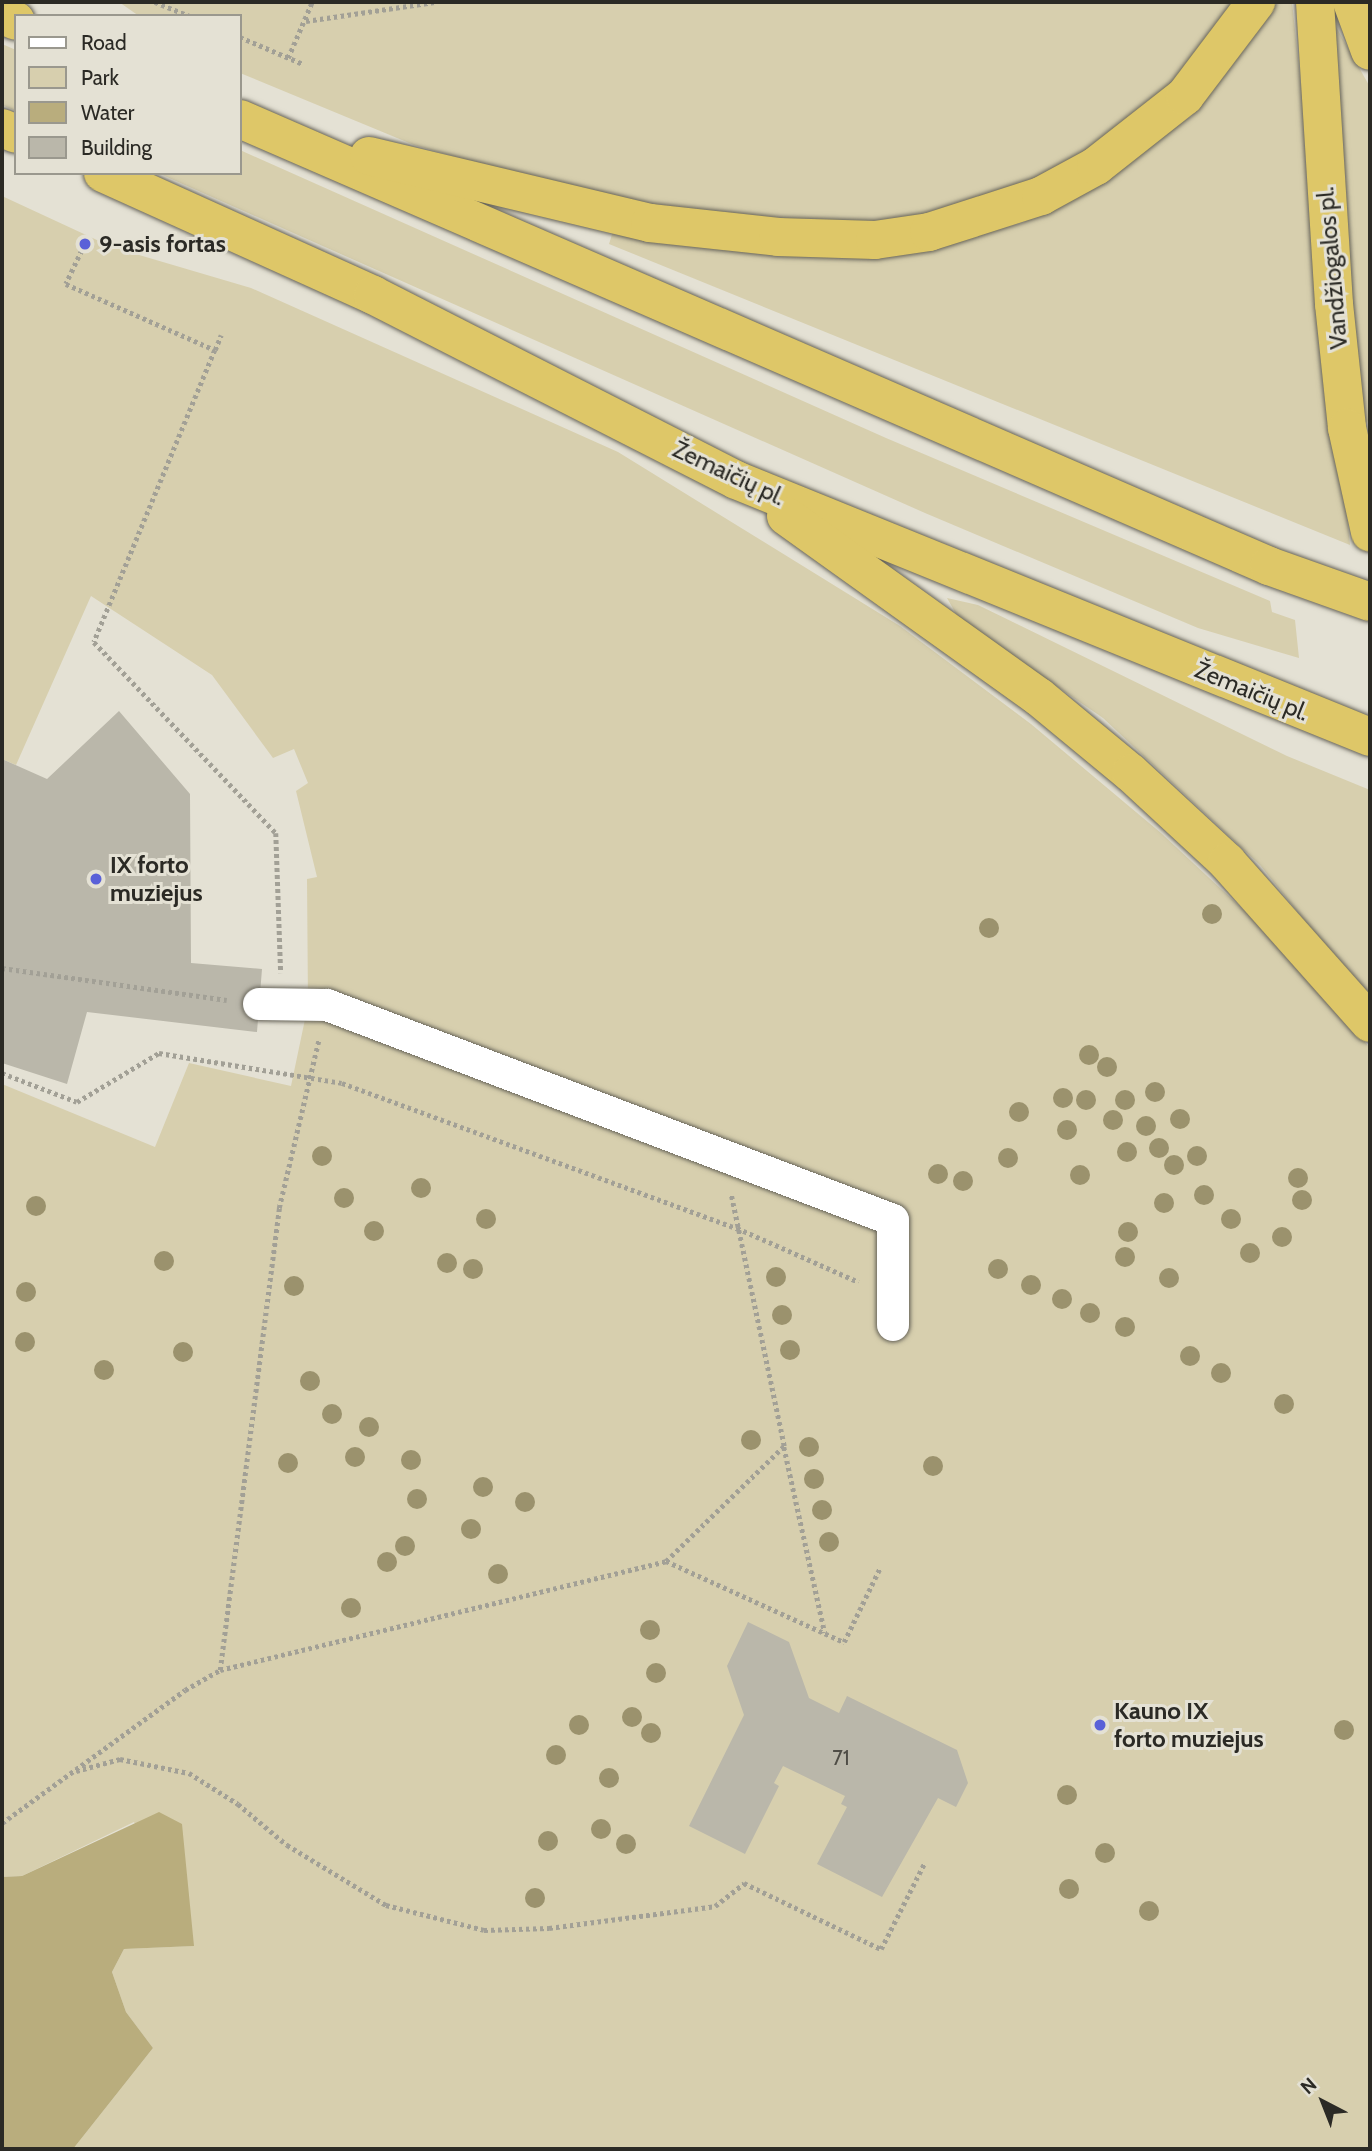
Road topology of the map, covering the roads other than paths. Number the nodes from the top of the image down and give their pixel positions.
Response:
1 (1256, 2) edge
2 (1315, 2) edge
3 (1352, 2) edge
4 (1370, 51) edge
5 (242, 120) edge
6 (275, 134) junction
7 (107, 175) edge
8 (736, 480) junction
9 (1370, 532) edge
10 (1370, 602) edge
11 (1370, 737) edge
12 (271, 1004) road end
13 (1370, 1023) edge
14 (893, 1325) road end

1 - 6 highway
2 - 9 highway, Vandžiogalos pl.
3 - 4 highway
5 - 6 highway
6 - 10 highway
7 - 8 highway, Žemaičių pl.
8 - 11 highway, Žemaičių pl.
8 - 13 highway
12 - 14 street

